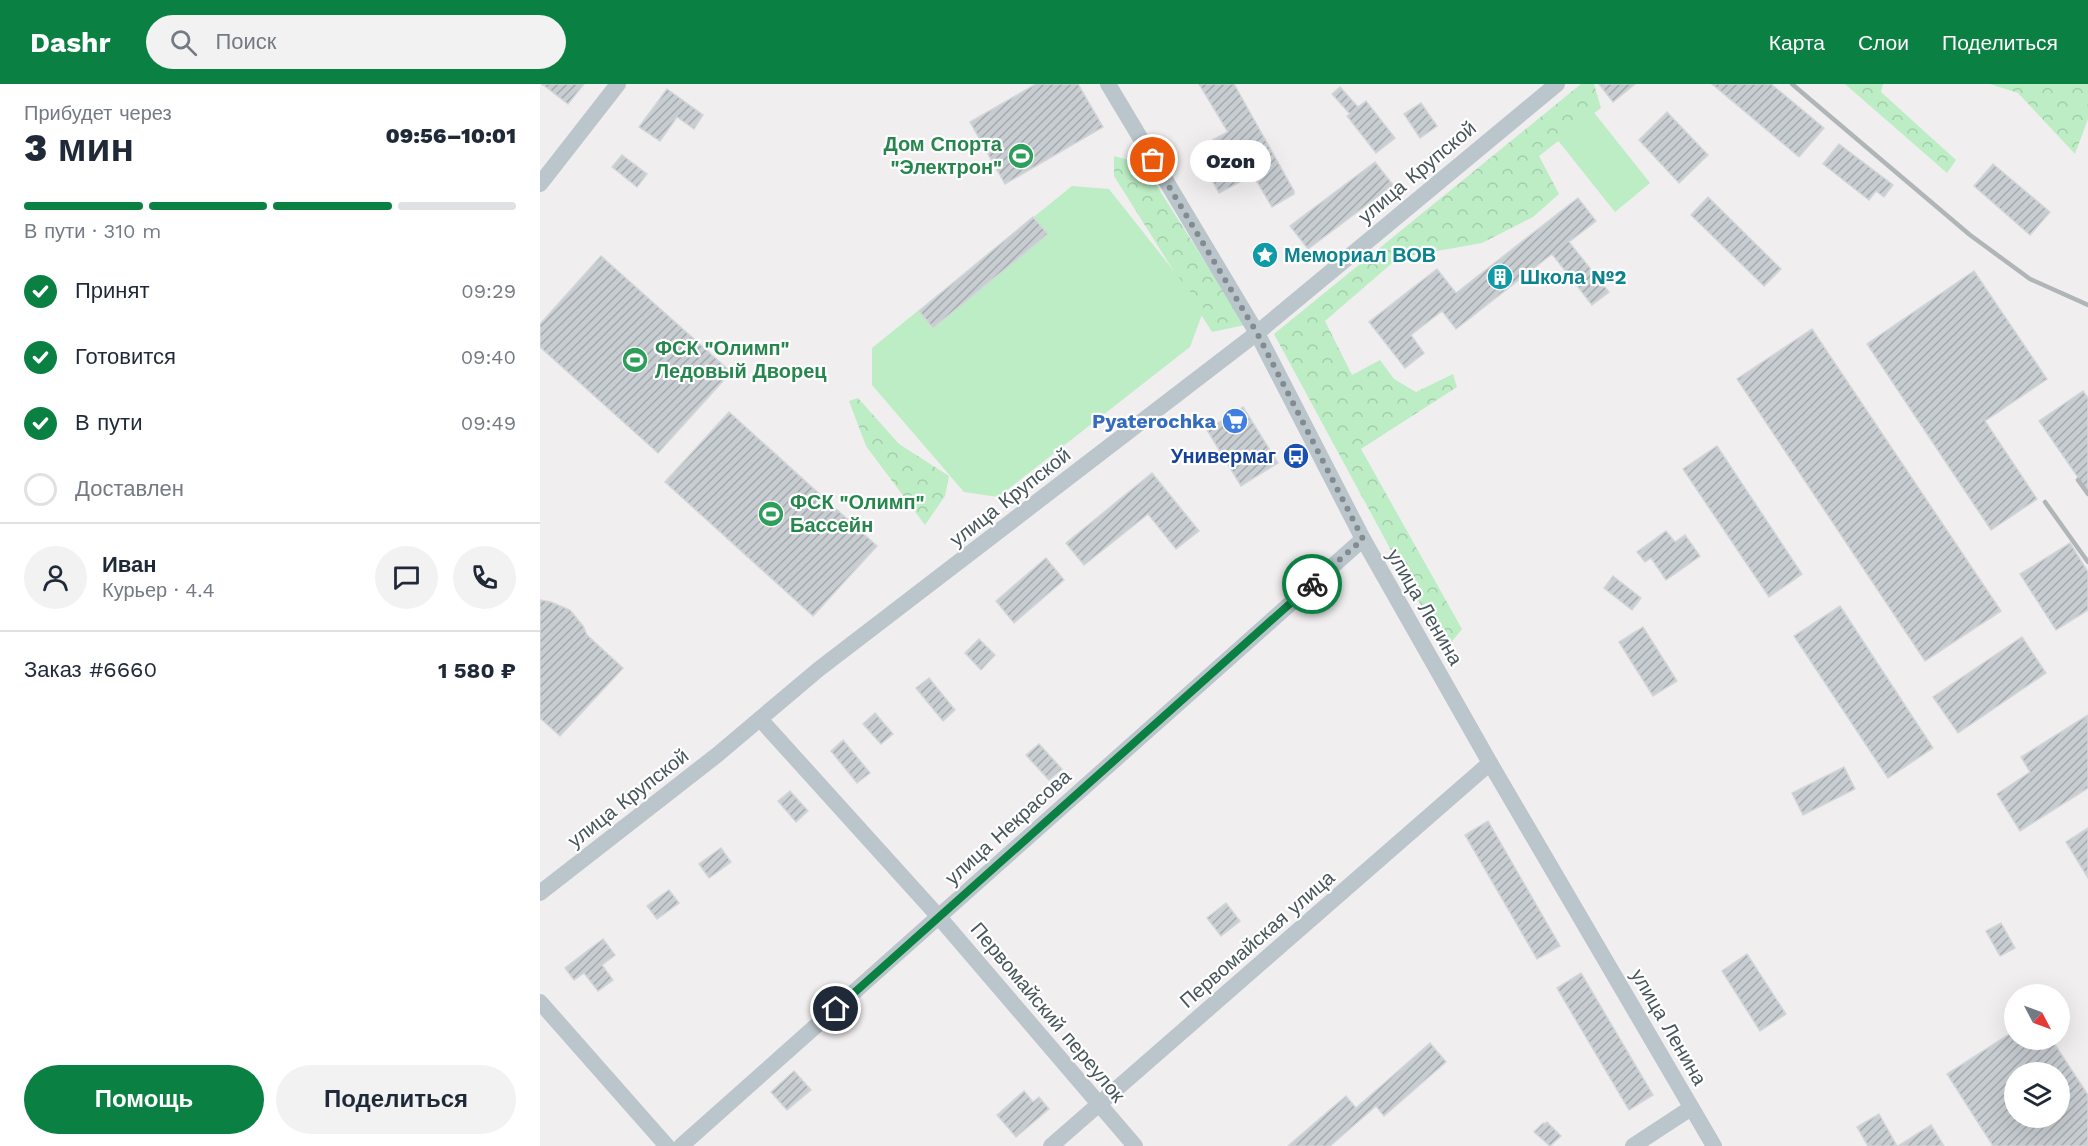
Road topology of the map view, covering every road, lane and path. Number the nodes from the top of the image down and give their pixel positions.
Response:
1 (618, 84) edge
2 (1108, 84) edge
3 (1557, 84) edge
4 (540, 184) edge
5 (1257, 333) junction
6 (1363, 539) junction
7 (760, 719) junction
8 (1490, 763) junction
9 (540, 893) edge
10 (939, 917) junction
11 (540, 1002) edge
12 (1099, 1106) junction
13 (1691, 1108) junction
14 (667, 1146) edge
15 (681, 1146) edge
16 (1051, 1146) edge
17 (1135, 1146) edge
18 (1633, 1146) edge
19 (1714, 1146) edge

1 - 4 street
2 - 5 street, улица Ленина
3 - 5 street, улица Крупской
5 - 6 street, улица Ленина
5 - 7 street, улица Крупской
6 - 8 street, улица Ленина
6 - 10 street, улица Некрасова
7 - 9 street, улица Крупской
7 - 10 street, Первомайский переулок
8 - 12 street, Первомайская улица
8 - 13 street, улица Ленина
10 - 12 street, Первомайский переулок
10 - 15 street, улица Некрасова
11 - 14 street
12 - 16 street, Первомайская улица
12 - 17 street, Первомайский переулок
13 - 18 street
13 - 19 street, улица Ленина

